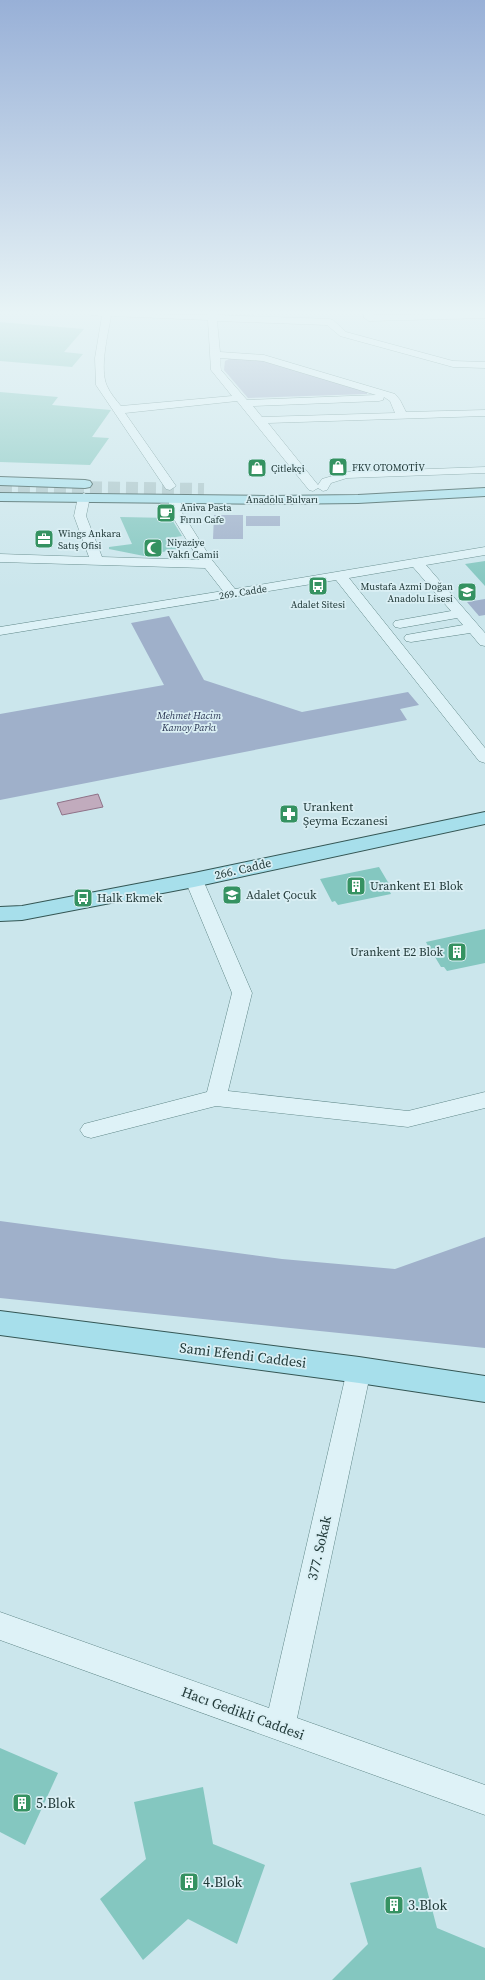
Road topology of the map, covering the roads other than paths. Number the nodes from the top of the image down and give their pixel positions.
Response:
1 (115, 405) edge
2 (175, 405) edge
3 (247, 405) edge
4 (397, 405) edge
5 (118, 410) junction
6 (485, 413) edge
7 (402, 415) junction
8 (260, 420) junction
9 (485, 470) edge
10 (0, 481) edge
11 (485, 481) edge
12 (101, 484) dead end
13 (154, 486) dead end
14 (318, 487) junction
15 (485, 492) edge
16 (172, 493) junction
17 (0, 497) edge
18 (82, 497) junction
19 (485, 542) edge
20 (485, 551) edge
21 (0, 558) edge
22 (97, 561) junction
23 (416, 562) junction
24 (208, 564) junction
25 (366, 567) junction
26 (340, 576) junction
27 (245, 581) dead end
28 (232, 594) junction
29 (460, 613) junction
30 (400, 624) dead end
31 (473, 628) junction
32 (0, 631) edge
33 (411, 638) dead end
34 (485, 642) edge
35 (485, 758) edge
36 (485, 818) edge
37 (194, 880) junction
38 (0, 914) edge
39 (216, 1098) junction
40 (485, 1100) edge
41 (91, 1130) dead end
42 (0, 1323) edge
43 (359, 1370) junction
44 (485, 1389) edge
45 (0, 1626) edge
46 (280, 1726) junction
47 (485, 1800) edge

1 - 5 street
2 - 5 street
3 - 8 street
4 - 7 street
5 - 16 street
6 - 7 street
7 - 8 street
8 - 14 street
9 - 14 street
10 - 12 main road
11 - 14 main road, Anadolu Bulvarı
13 - 16 main road
14 - 16 main road, Anadolu Bulvarı
15 - 16 main road, Anadolu Bulvarı
16 - 18 main road, Anadolu Bulvarı
16 - 24 street
17 - 18 main road, Anadolu Bulvarı
18 - 22 street
19 - 25 street
20 - 23 street, 269. Cadde
21 - 22 street
22 - 24 street
23 - 25 street, 269. Cadde
23 - 29 street
24 - 28 street
25 - 26 street, 269. Cadde
25 - 27 street
26 - 28 street, 269. Cadde
26 - 35 street
28 - 32 street, 269. Cadde
29 - 30 street
29 - 31 street
31 - 33 street
31 - 34 street
36 - 37 main road, 266. Cadde
37 - 38 main road, 266. Cadde
37 - 39 street
39 - 40 street
39 - 41 street
42 - 43 main road, Sami Efendi Caddesi
43 - 44 main road, Sami Efendi Caddesi
43 - 46 street, 377. Sokak
45 - 46 street, Hacı Gedikli Caddesi
46 - 47 street, Hacı Gedikli Caddesi

